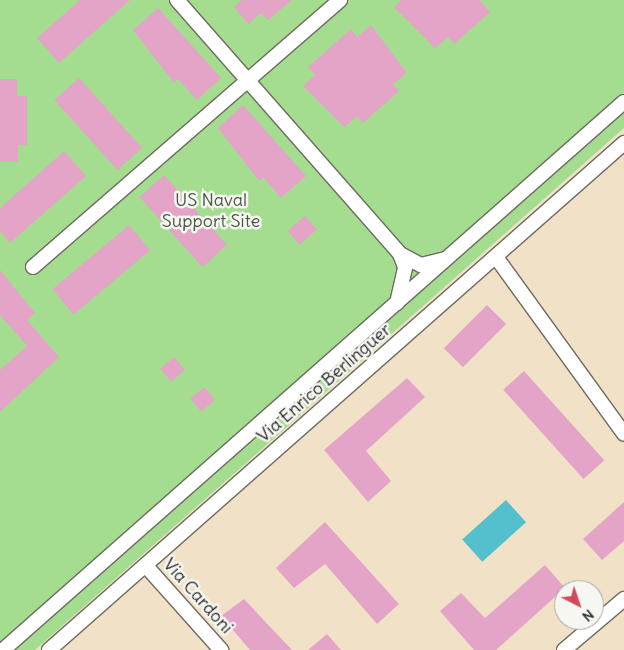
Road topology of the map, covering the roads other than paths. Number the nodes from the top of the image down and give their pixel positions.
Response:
1 (177, 0) edge
2 (340, 0) edge
3 (247, 81) junction
4 (624, 102) edge
5 (624, 143) edge
6 (400, 254) junction
7 (496, 257) junction
8 (449, 258) junction
9 (33, 268) dead end
10 (397, 304) junction
11 (624, 434) edge
12 (146, 566) junction
13 (624, 599) edge
14 (3, 650) edge
15 (49, 650) edge
16 (221, 650) edge
17 (564, 650) edge

1 - 3 street
2 - 3 street
3 - 6 street
3 - 9 street
4 - 8 street
5 - 7 street, Via Enrico Berlinguer
6 - 8 street
6 - 10 street
7 - 11 street
7 - 12 street, Via Enrico Berlinguer
8 - 10 street
10 - 14 street
12 - 15 street, Via Enrico Berlinguer
12 - 16 street, Via Cardoni
13 - 17 street

